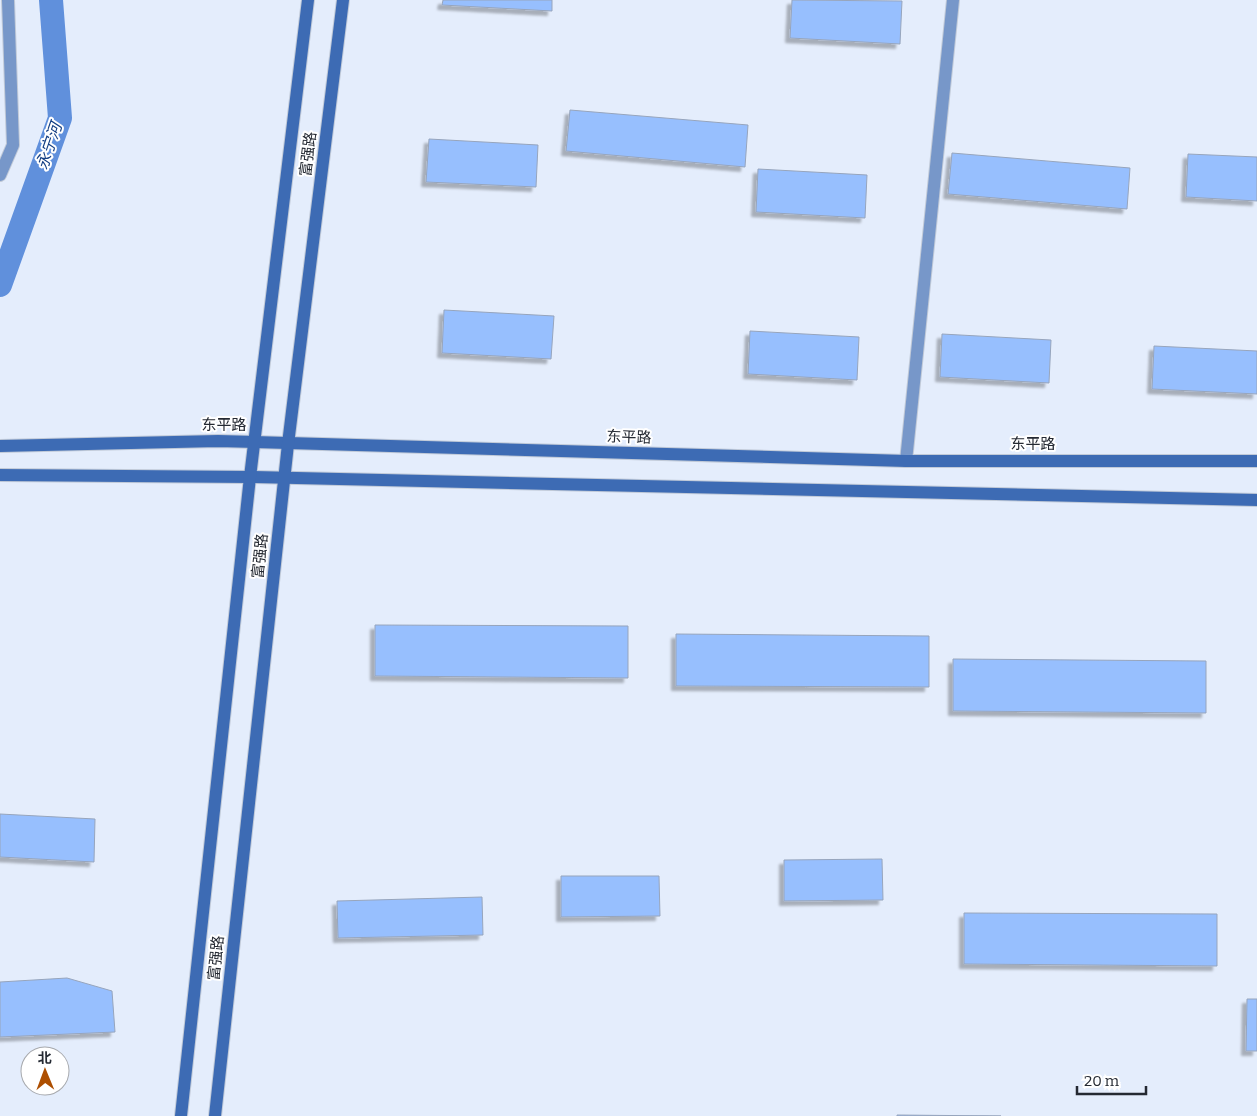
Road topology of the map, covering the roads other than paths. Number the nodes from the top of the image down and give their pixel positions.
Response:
1 (8, 0) edge
2 (308, 0) edge
3 (343, 0) edge
4 (953, 0) edge
5 (0, 175) edge
6 (256, 442) junction
7 (288, 444) junction
8 (0, 446) edge
9 (906, 461) junction
10 (1257, 461) edge
11 (6, 475) edge
12 (250, 477) junction
13 (284, 478) junction
14 (1257, 500) edge
15 (181, 1116) edge
16 (215, 1116) edge

1 - 5 street
2 - 6 main road, 富强路
3 - 7 main road, 富强路
4 - 9 street
6 - 7 main road, 东平路
6 - 8 main road, 东平路
6 - 12 main road, 富强路
7 - 9 main road, 东平路
7 - 13 main road, 富强路
9 - 10 main road, 东平路
11 - 12 main road
12 - 13 main road
12 - 15 main road, 富强路
13 - 14 main road
13 - 16 main road, 富强路

